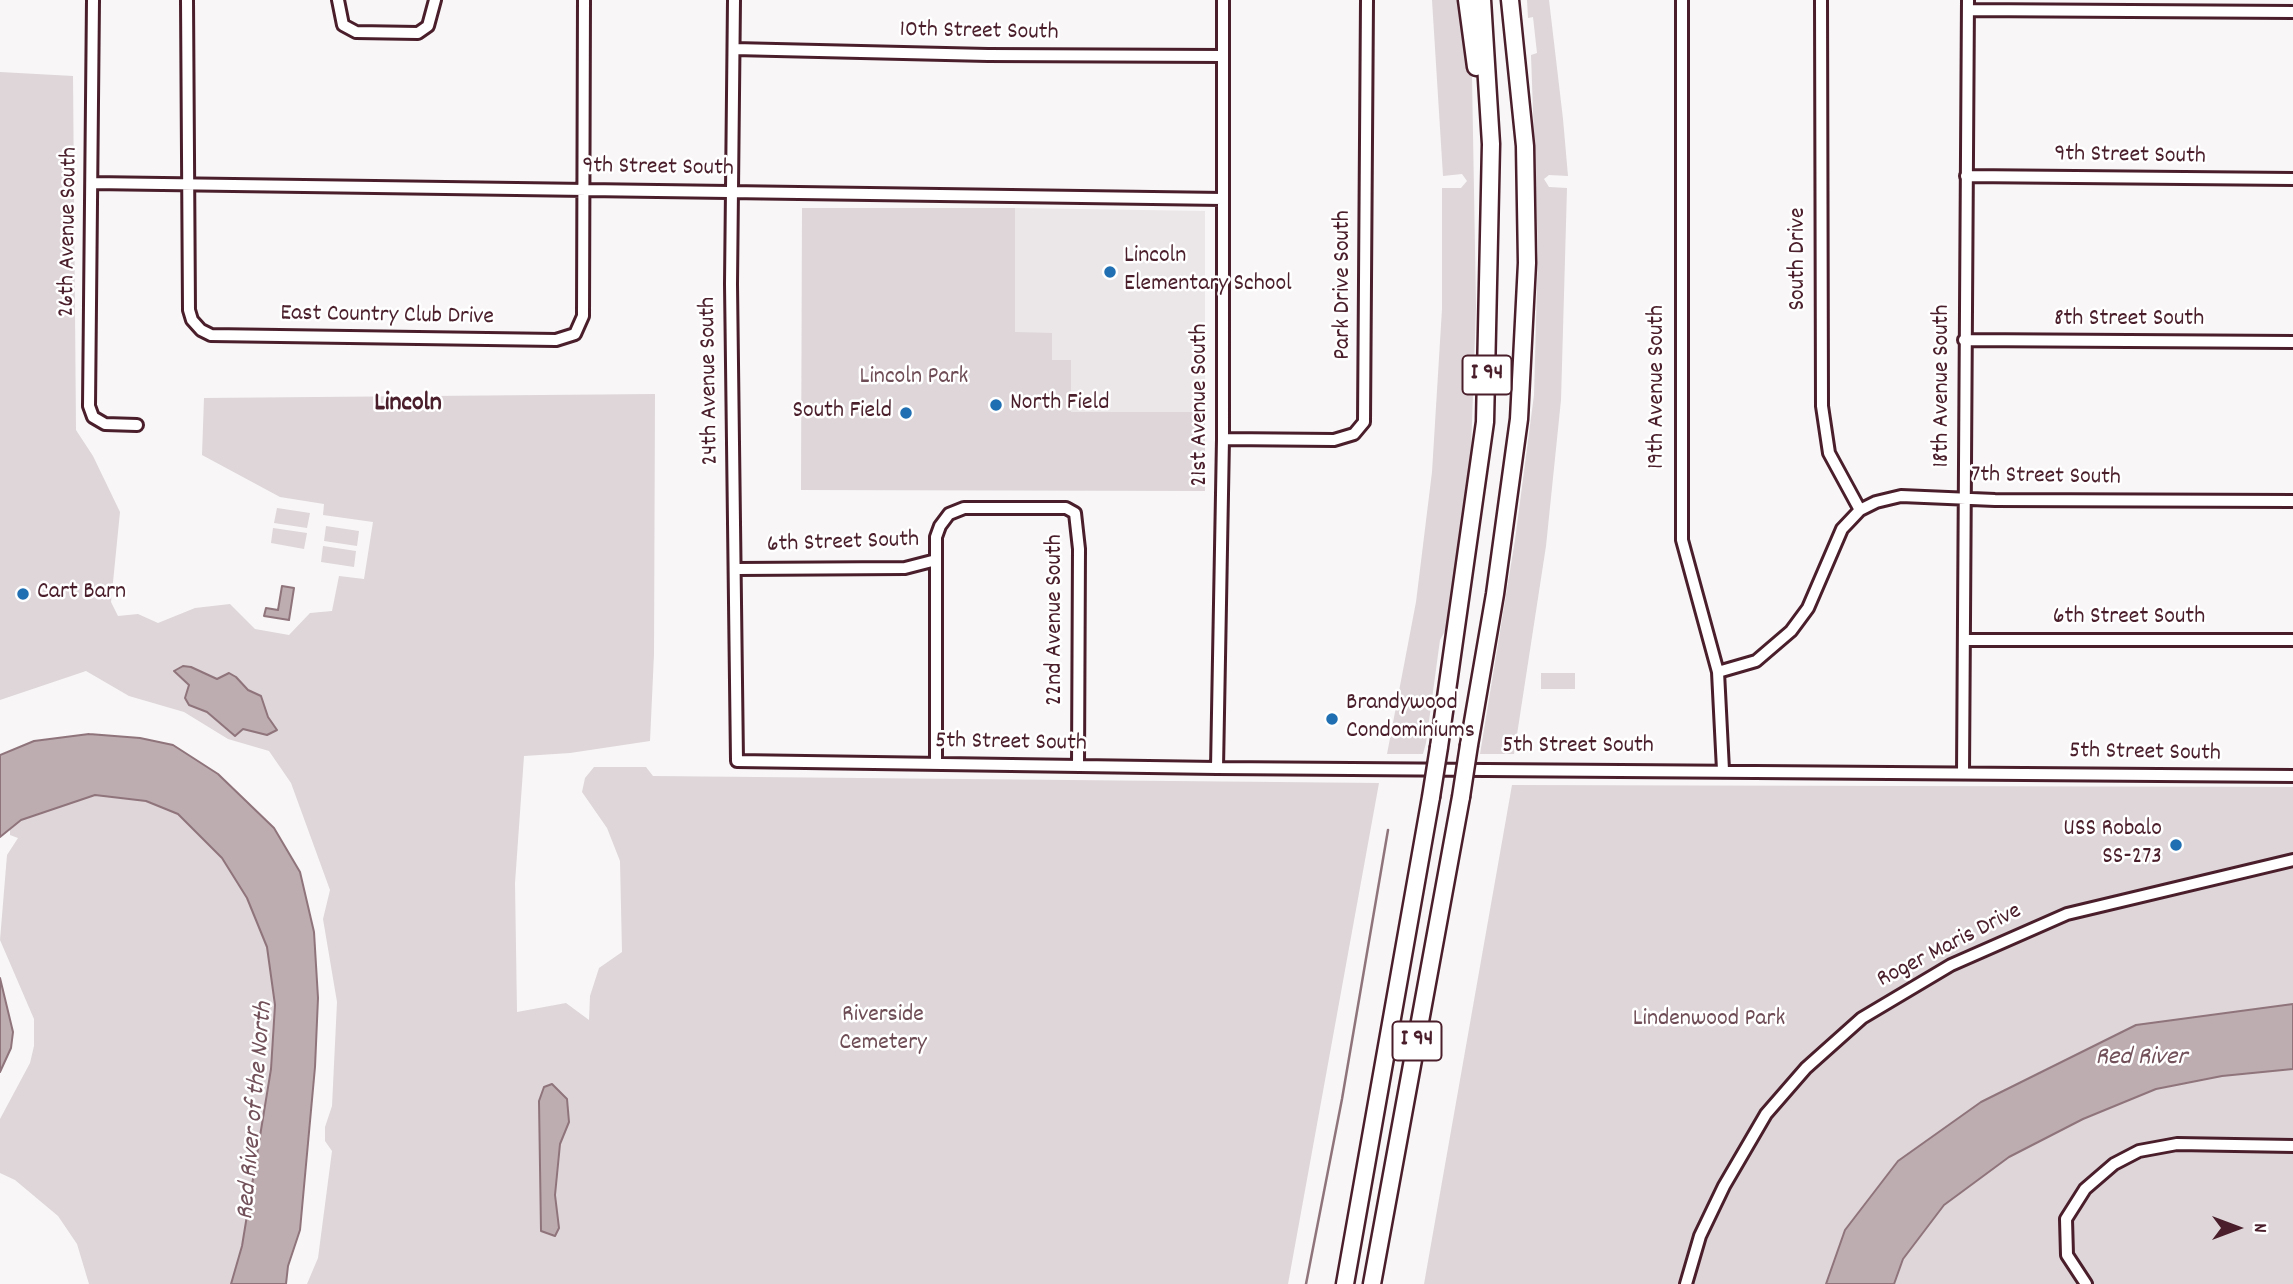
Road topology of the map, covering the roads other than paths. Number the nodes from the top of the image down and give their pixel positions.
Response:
1 (93, 0) edge
2 (187, 0) edge
3 (338, 0) edge
4 (435, 0) edge
5 (584, 0) edge
6 (734, 0) edge
7 (1223, 0) edge
8 (1367, 0) edge
9 (1467, 0) edge
10 (1482, 0) edge
11 (1510, 0) edge
12 (1521, 0) edge
13 (1682, 0) edge
14 (1821, 0) edge
15 (1968, 5) edge
16 (2293, 12) edge
17 (734, 50) junction
18 (1223, 56) junction
19 (1517, 72) junction
20 (1966, 176) junction
21 (2293, 179) edge
22 (92, 183) junction
23 (190, 184) junction
24 (1491, 188) junction
25 (585, 189) junction
26 (732, 191) junction
27 (1223, 199) junction
28 (1964, 340) junction
29 (2293, 342) edge
30 (137, 425) dead end
31 (1223, 439) junction
32 (1965, 499) junction
33 (2293, 501) edge
34 (1860, 510) junction
35 (1077, 517) joint
36 (936, 561) junction
37 (736, 569) junction
38 (1964, 640) junction
39 (2293, 640) edge
40 (1718, 672) junction
41 (737, 761) joint
42 (936, 764) junction
43 (1078, 766) junction
44 (1217, 768) junction
45 (1723, 770) junction
46 (1963, 773) junction
47 (2293, 776) edge
48 (2293, 860) edge
49 (2293, 1146) edge
50 (1345, 1284) edge
51 (1372, 1284) edge
52 (1686, 1284) edge
53 (2086, 1284) edge

1 - 22 street, 26th Avenue South
2 - 23 street, East Country Club Drive
3 - 4 street
5 - 25 street, East Country Club Drive
6 - 17 street, 24th Avenue South
7 - 18 street, 21st Avenue South
8 - 31 street, Park Drive South
9 - 24 highway
10 - 24 highway, I 94
11 - 19 highway, I 94
12 - 19 highway
13 - 40 street, 19th Avenue South
14 - 34 street, South Drive
15 - 16 street
15 - 20 street, 18th Avenue South
17 - 18 street, 10th Street South
17 - 26 street, 24th Avenue South
18 - 27 street, 21st Avenue South
19 - 51 highway, I 94, bridge
20 - 21 street, 9th Street South
20 - 28 street, 18th Avenue South
22 - 23 street, 9th Street South
22 - 30 street, 26th Avenue South
23 - 25 street, 9th Street South
23 - 25 street, East Country Club Drive
24 - 50 highway, I 94, bridge
25 - 26 street, 9th Street South
26 - 27 street, 9th Street South
26 - 37 street, 24th Avenue South
27 - 31 street, 21st Avenue South
28 - 29 street, 8th Street South
28 - 32 street, 18th Avenue South
31 - 44 street, 21st Avenue South
32 - 33 street, 7th Street South
32 - 34 street, 7th Street South
32 - 38 street, 18th Avenue South
34 - 40 street
35 - 36 street, 6th Street South
35 - 43 street, 22nd Avenue South
36 - 37 street, 6th Street South
36 - 42 street
37 - 41 street, 24th Avenue South
38 - 39 street, 6th Street South
38 - 46 street, 18th Avenue South
40 - 45 street, 19th Avenue South
41 - 42 street, 5th Street South
42 - 43 street, 5th Street South
43 - 44 street, 5th Street South
44 - 45 street, 5th Street South
45 - 46 street, 5th Street South
46 - 47 street, 5th Street South
48 - 52 street, Roger Maris Drive
49 - 53 street

